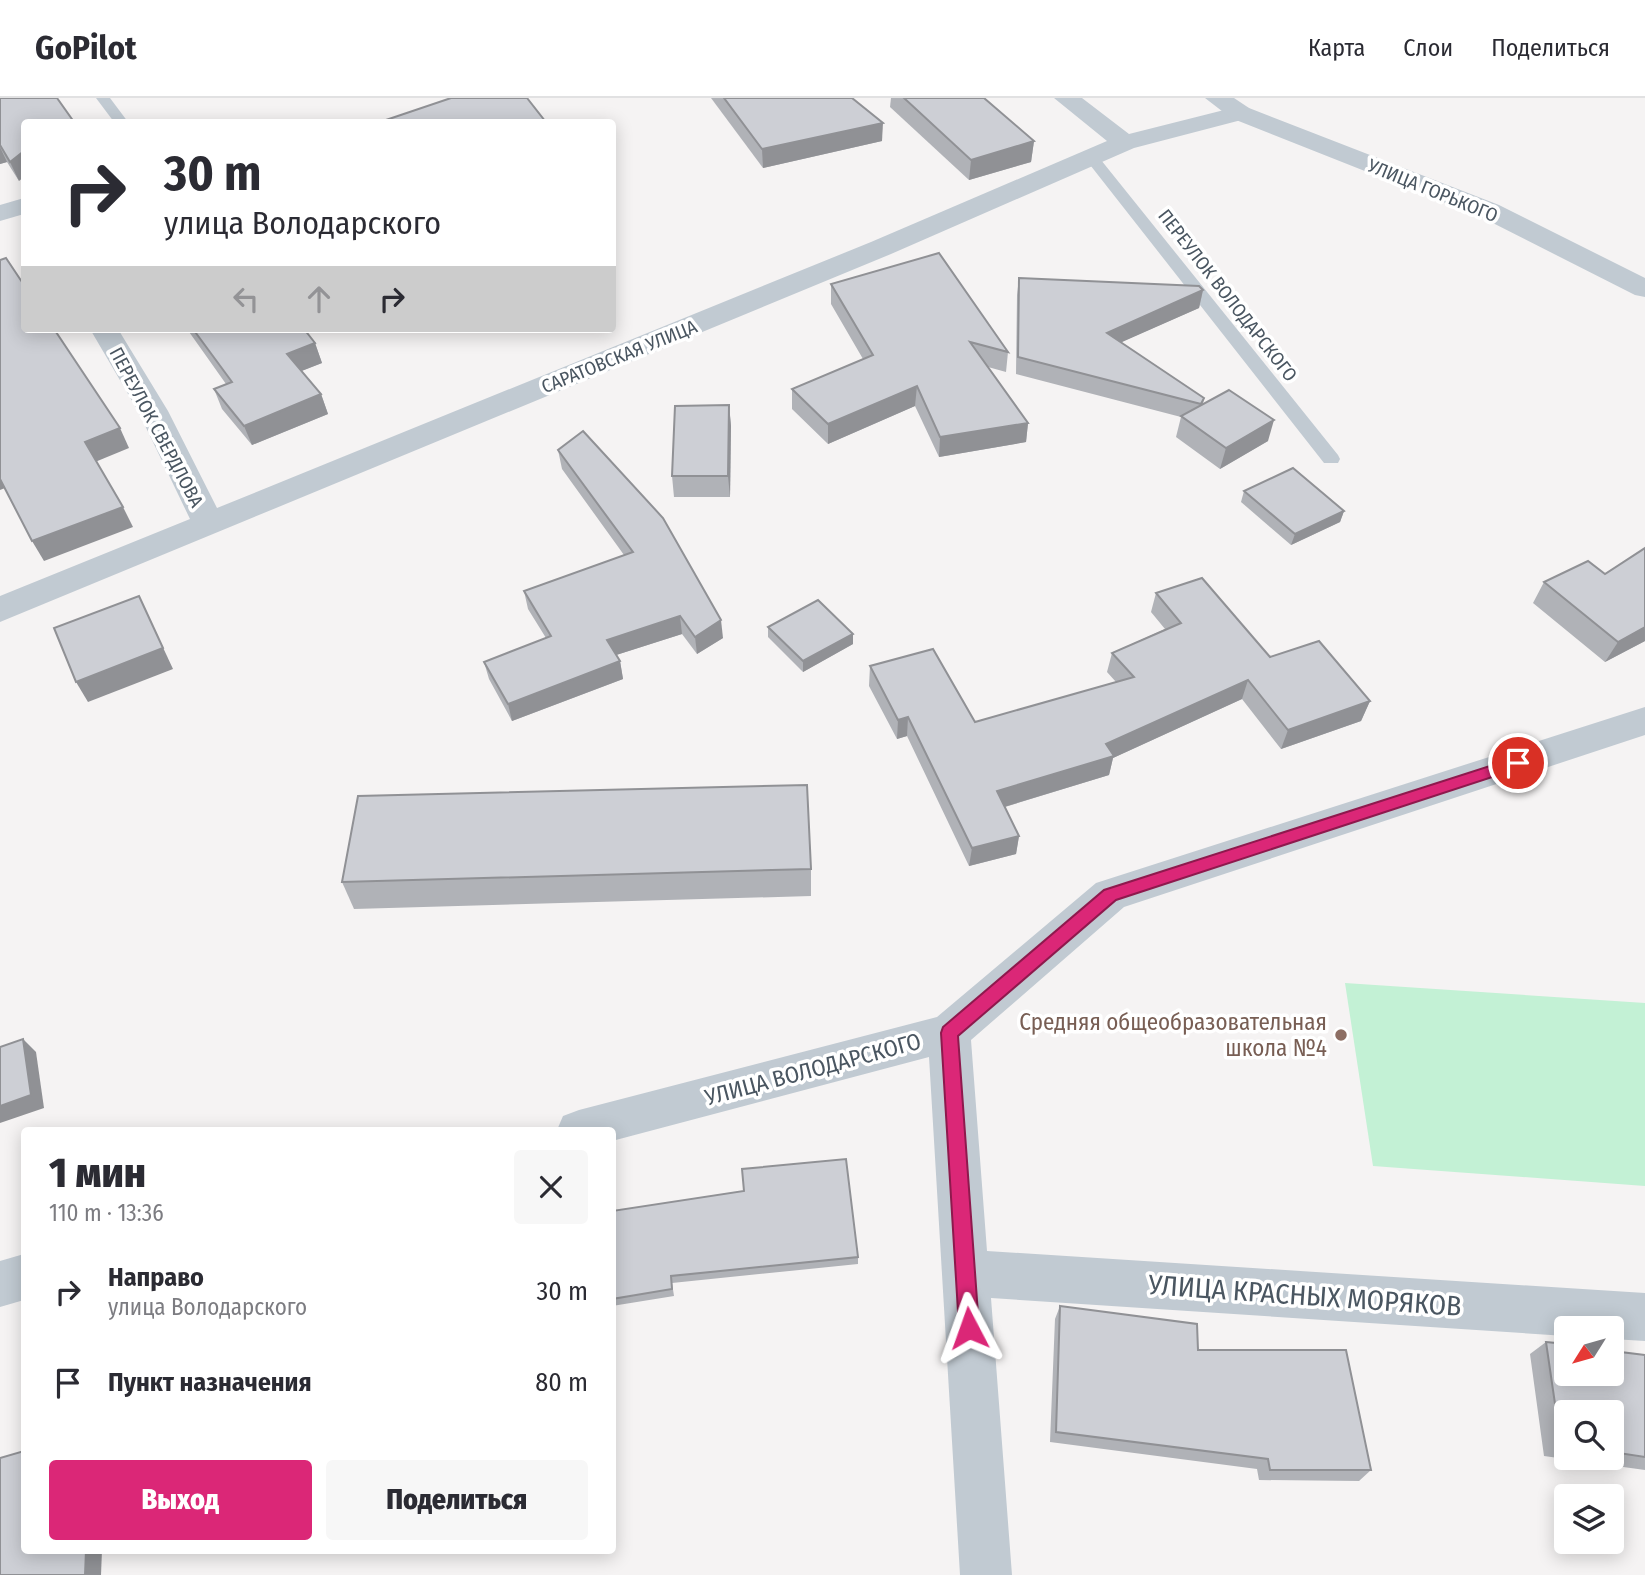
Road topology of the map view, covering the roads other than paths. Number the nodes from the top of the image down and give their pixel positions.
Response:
1 (103, 98) edge
2 (1066, 98) edge
3 (1229, 106) edge
4 (119, 119) edge
5 (1125, 143) junction
6 (1092, 158) junction
7 (21, 207) edge
8 (0, 213) edge
9 (1643, 289) edge
10 (106, 333) edge
11 (1331, 458) dead end
12 (209, 524) junction
13 (0, 610) edge
14 (1645, 721) edge
15 (950, 1033) junction
16 (590, 1127) edge
17 (965, 1273) junction
18 (21, 1278) edge
19 (0, 1283) edge
20 (1645, 1317) edge
21 (986, 1575) edge

1 - 4 lane
2 - 5 street
3 - 5 street, САРАТОВСКАЯ УЛИЦА
3 - 9 street, УЛИЦА ГОРЬКОГО
5 - 6 street, САРАТОВСКАЯ УЛИЦА
6 - 11 lane, ПЕРЕУЛОК ВОЛОДАРСКОГО
6 - 12 street, САРАТОВСКАЯ УЛИЦА
7 - 8 street
10 - 12 street, ПЕРЕУЛОК СВЕРДЛОВА
12 - 13 street, САРАТОВСКАЯ УЛИЦА
14 - 15 street, УЛИЦА ВОЛОДАРСКОГО
15 - 16 street, УЛИЦА ВОЛОДАРСКОГО
15 - 17 street
17 - 20 street, УЛИЦА КРАСНЫХ МОРЯКОВ
17 - 21 street
18 - 19 street

